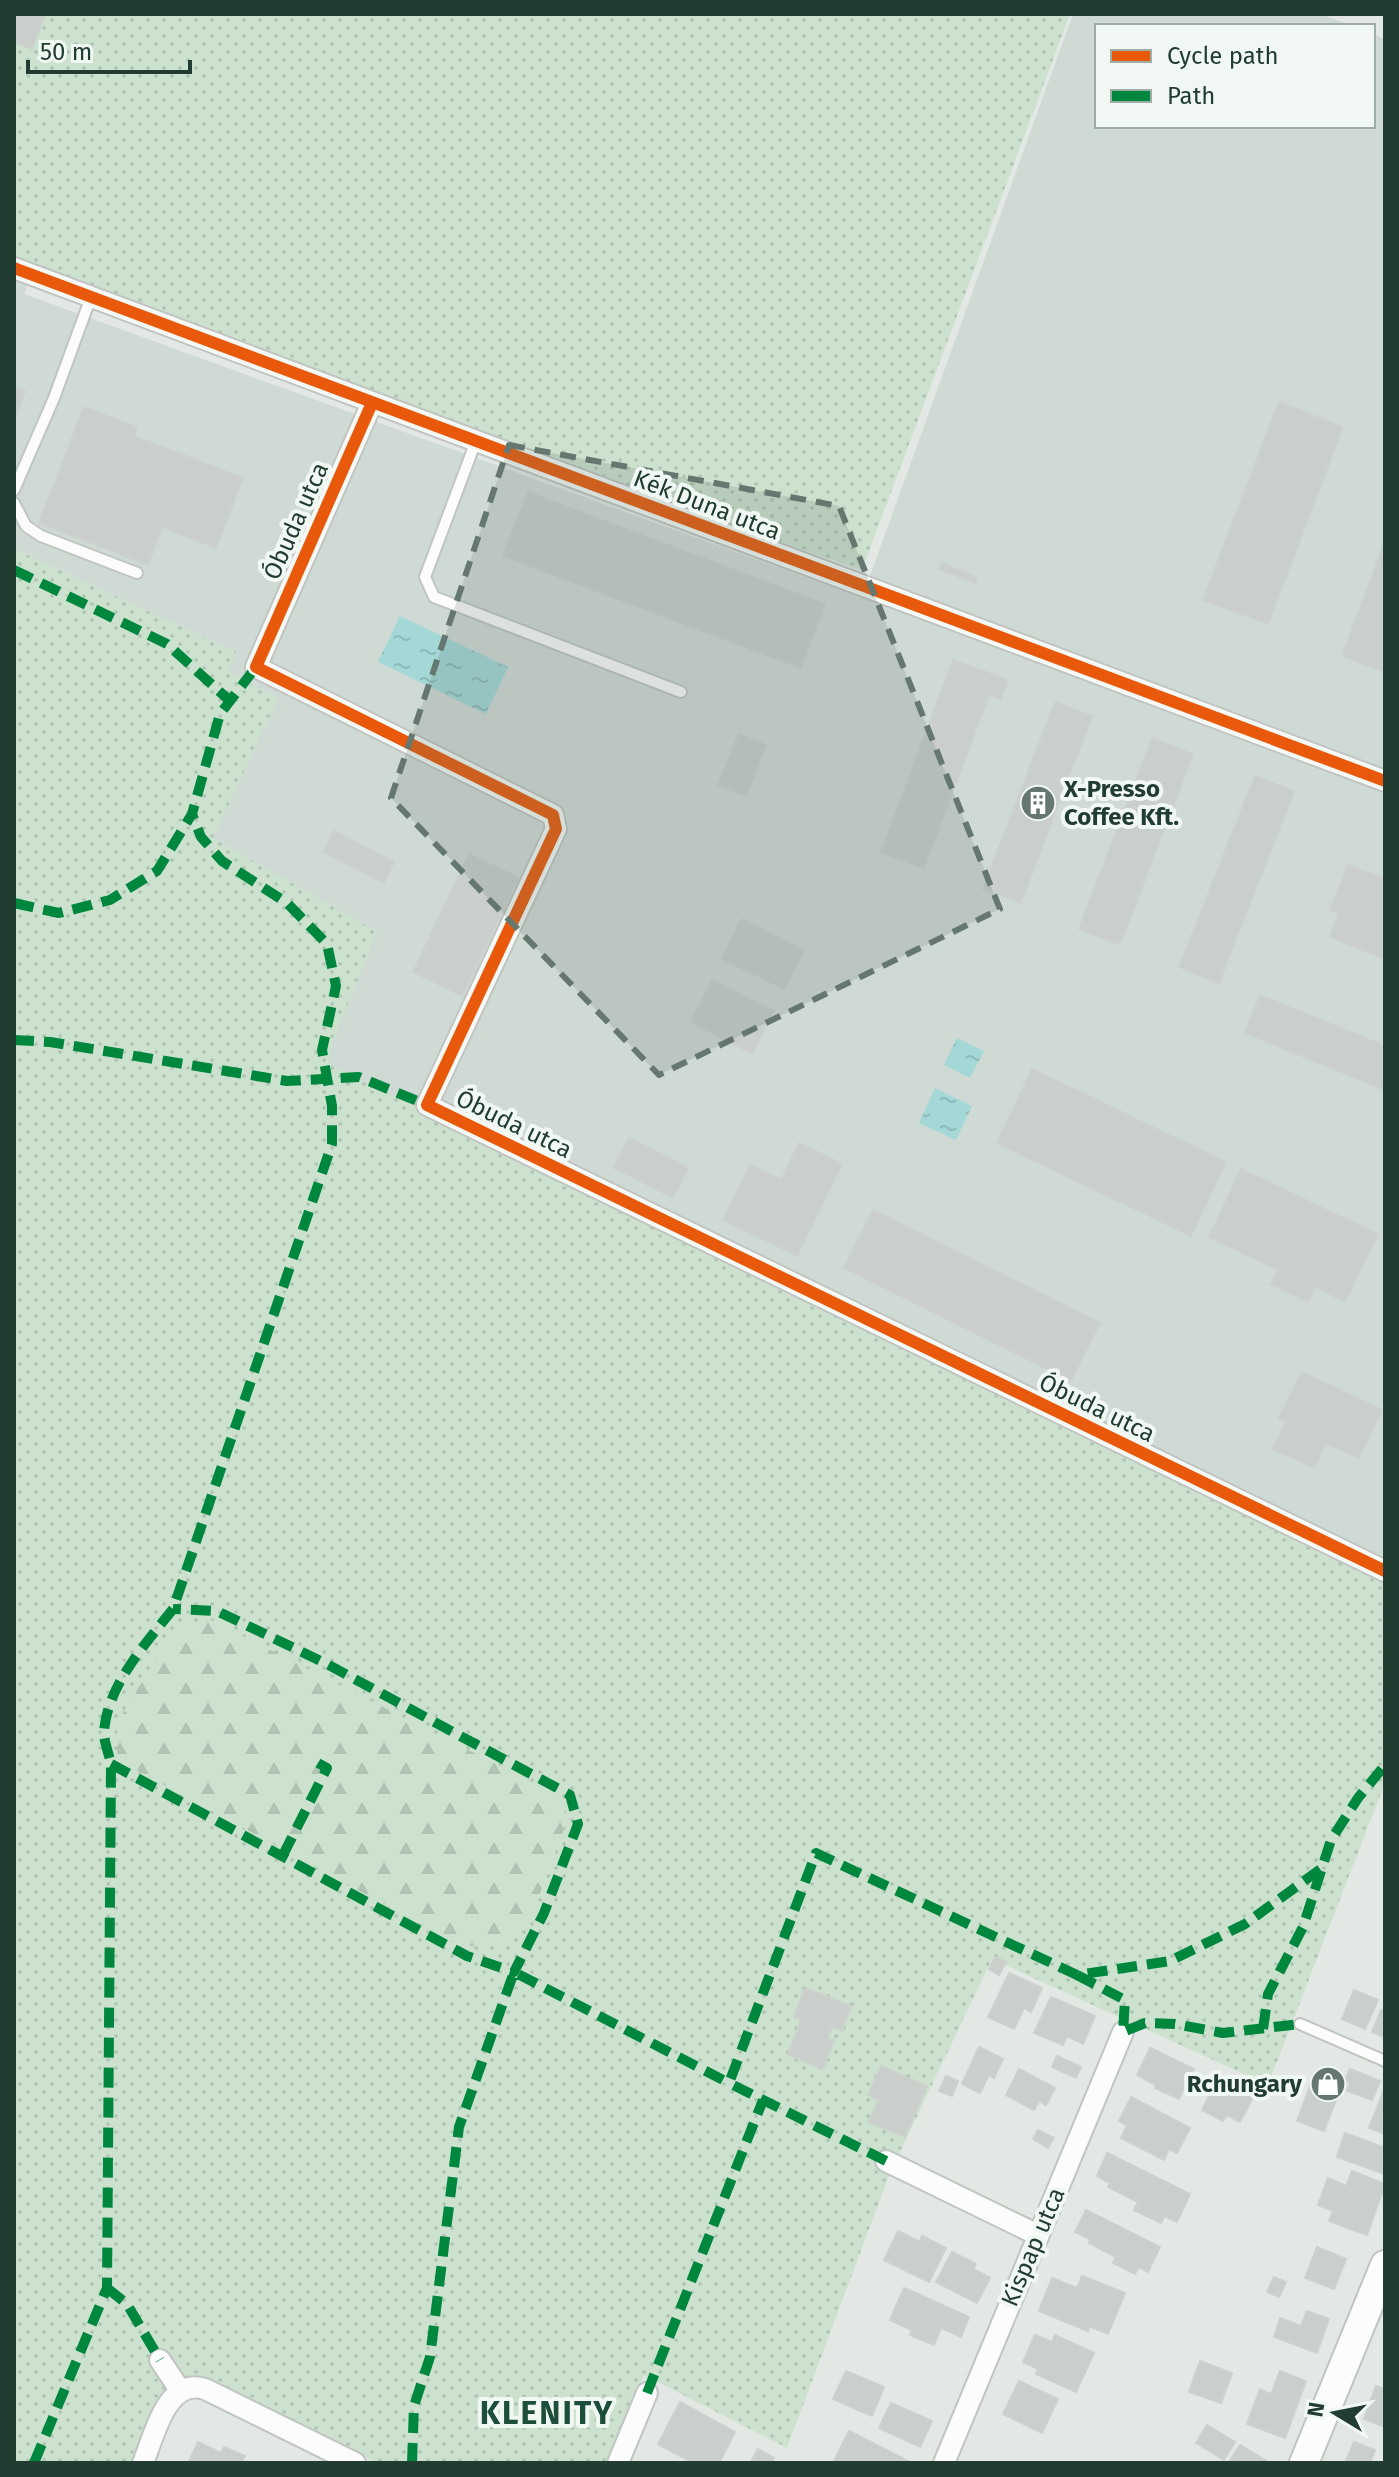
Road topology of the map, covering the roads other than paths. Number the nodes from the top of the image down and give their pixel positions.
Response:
1 (14, 268) edge
2 (91, 297) junction
3 (372, 403) junction
4 (476, 441) junction
5 (14, 490) edge
6 (14, 503) edge
7 (137, 573) dead end
8 (681, 692) dead end
9 (1385, 781) edge
10 (1385, 1571) edge
11 (1300, 2024) dead end
12 (1123, 2032) dead end
13 (1385, 2061) edge
14 (886, 2161) dead end
15 (1038, 2235) junction
16 (1385, 2265) edge
17 (160, 2360) dead end
18 (180, 2390) junction
19 (647, 2393) dead end
20 (143, 2463) edge
21 (355, 2463) edge
22 (618, 2463) edge
23 (944, 2463) edge
24 (1304, 2463) edge

1 - 2 street, Kék Duna utca
2 - 3 street, Kék Duna utca
2 - 5 lane
3 - 4 street, Kék Duna utca
3 - 10 street, Óbuda utca
4 - 8 lane
4 - 9 street, Kék Duna utca
6 - 7 lane
11 - 13 lane
12 - 15 street, Kispap utca
14 - 15 street
15 - 23 street, Kispap utca
16 - 24 main road
17 - 18 street
18 - 20 street
18 - 21 street
19 - 22 street

